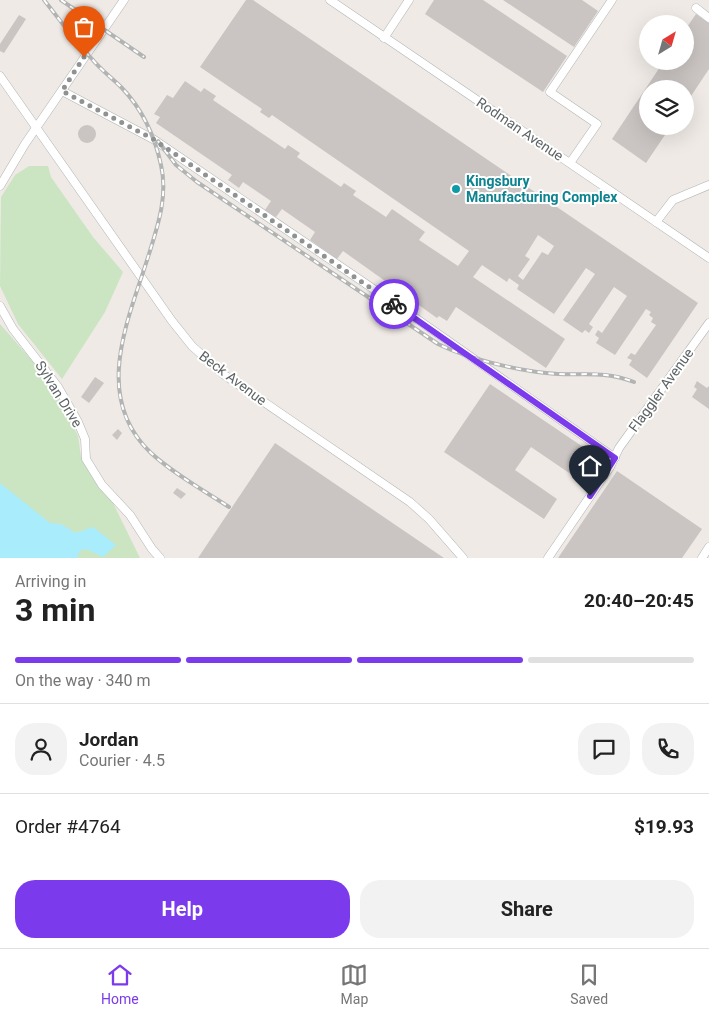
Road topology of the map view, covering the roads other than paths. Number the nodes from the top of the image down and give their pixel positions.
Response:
1 (124, 0) edge
2 (330, 0) edge
3 (409, 0) edge
4 (612, 0) edge
5 (696, 8) dead end
6 (709, 18) edge
7 (384, 38) junction
8 (0, 76) edge
9 (62, 91) junction
10 (37, 127) junction
11 (570, 163) junction
12 (709, 184) edge
13 (0, 186) edge
14 (656, 222) junction
15 (709, 258) edge
16 (0, 306) edge
17 (709, 323) edge
18 (615, 458) junction
19 (709, 547) edge
20 (160, 558) edge
21 (463, 558) edge
22 (548, 558) edge
23 (702, 558) edge

1 - 9 street
2 - 7 street, Rodman Avenue
3 - 7 street
4 - 11 street
5 - 6 street
7 - 11 street, Rodman Avenue
8 - 10 street, Beck Avenue
9 - 10 street
9 - 18 street
10 - 13 street
10 - 21 street, Beck Avenue
11 - 14 street, Rodman Avenue
12 - 14 street
14 - 15 street, Rodman Avenue
16 - 20 street, Sylvan Drive
17 - 18 street, Flaggler Avenue
18 - 22 street, Flaggler Avenue
19 - 23 street

